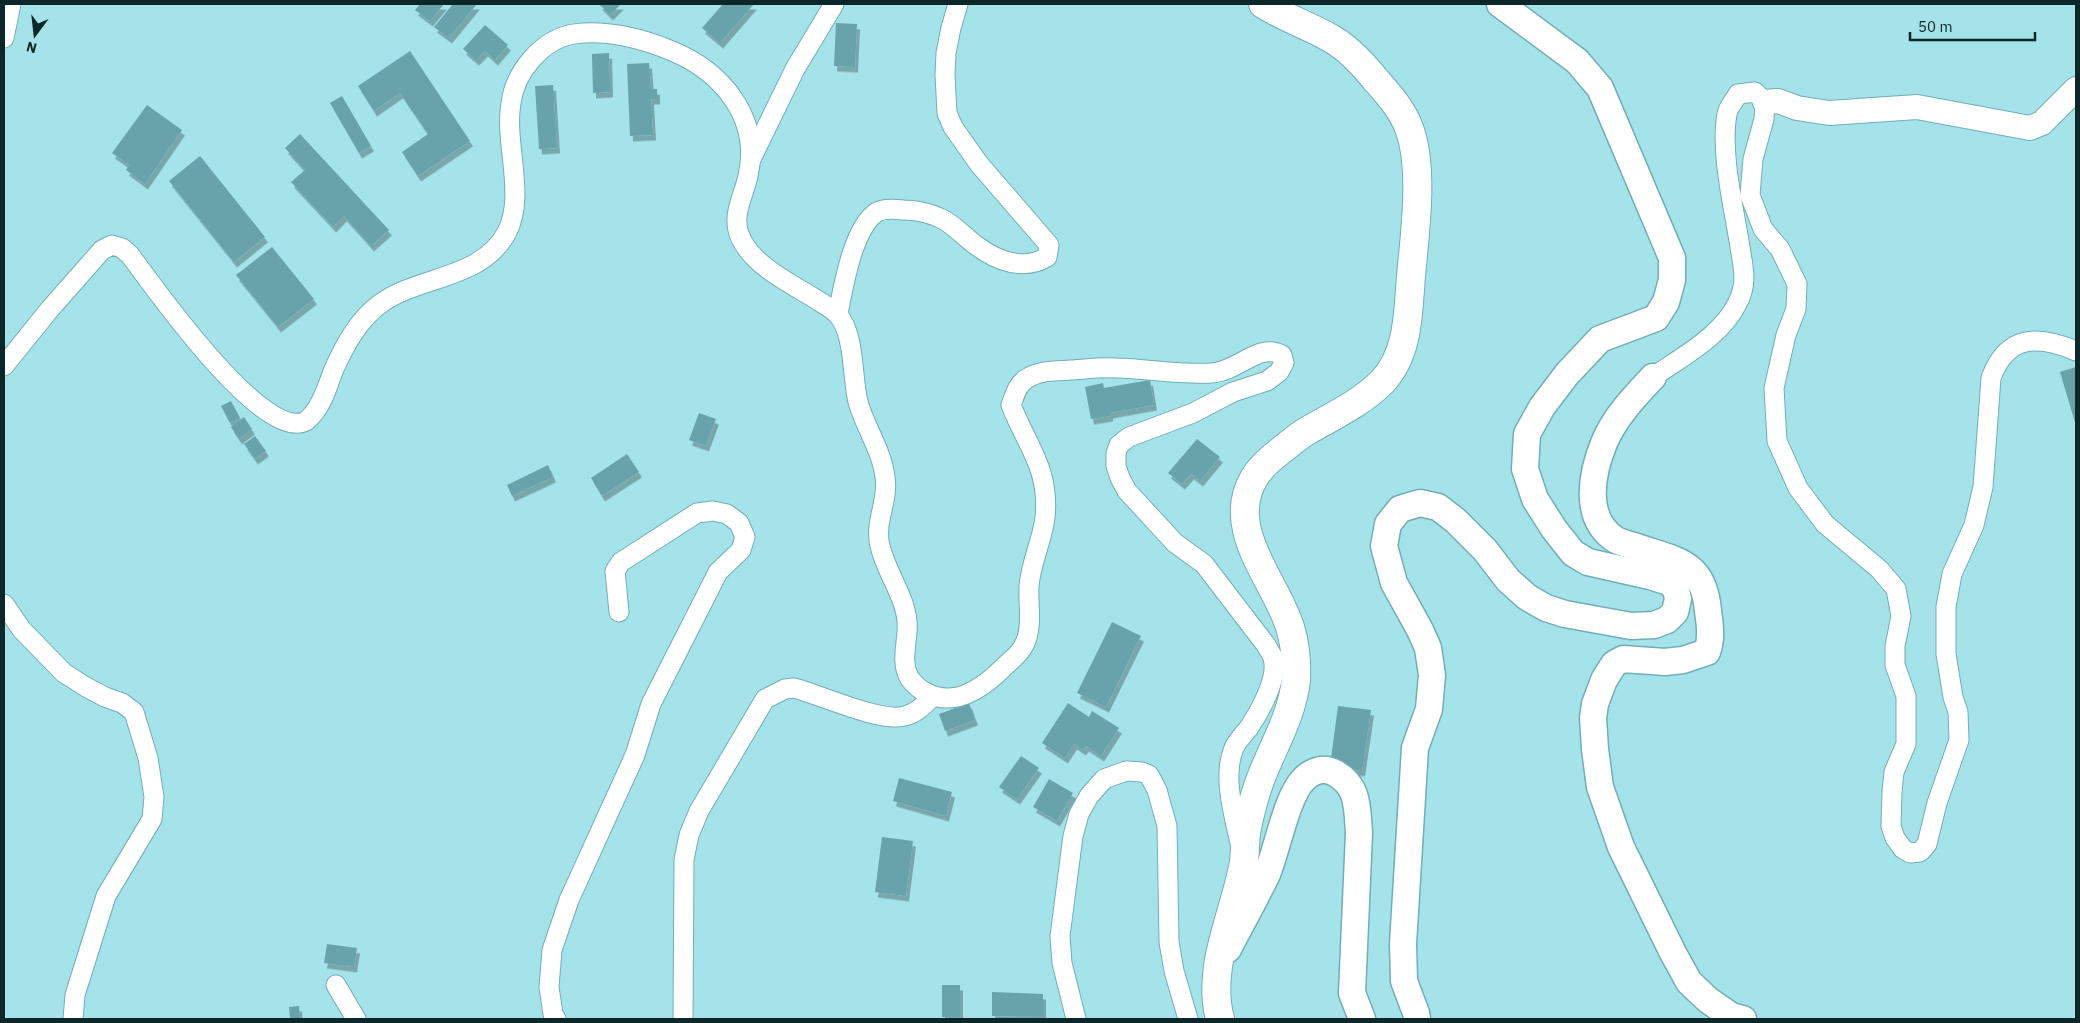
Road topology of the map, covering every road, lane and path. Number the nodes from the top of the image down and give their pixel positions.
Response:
1 (11, 4) edge
2 (834, 4) edge
3 (958, 4) edge
4 (1263, 4) edge
5 (1500, 4) edge
6 (4, 38) edge
7 (2076, 88) edge
8 (1765, 102) junction
9 (751, 160) junction
10 (838, 314) junction
11 (2076, 351) edge
12 (4, 366) edge
13 (1653, 377) joint
14 (4, 604) edge
15 (619, 612) dead end
16 (933, 696) junction
17 (1244, 862) junction
18 (1217, 971) junction
19 (336, 985) dead end
20 (73, 1019) edge
21 (356, 1019) edge
22 (556, 1019) edge
23 (683, 1019) edge
24 (1076, 1019) edge
25 (1188, 1019) edge
26 (1220, 1019) edge
27 (1362, 1019) edge
28 (1417, 1019) edge
29 (1743, 1019) edge

1 - 6 street
2 - 9 street
3 - 10 street
4 - 17 highway
5 - 28 main road
7 - 8 street
8 - 11 street
8 - 13 street
9 - 10 street
9 - 12 street
10 - 16 street
13 - 29 main road
14 - 20 street
15 - 22 street
16 - 17 street
16 - 23 street
17 - 18 highway
18 - 26 highway
18 - 27 main road
19 - 21 street
24 - 25 street

